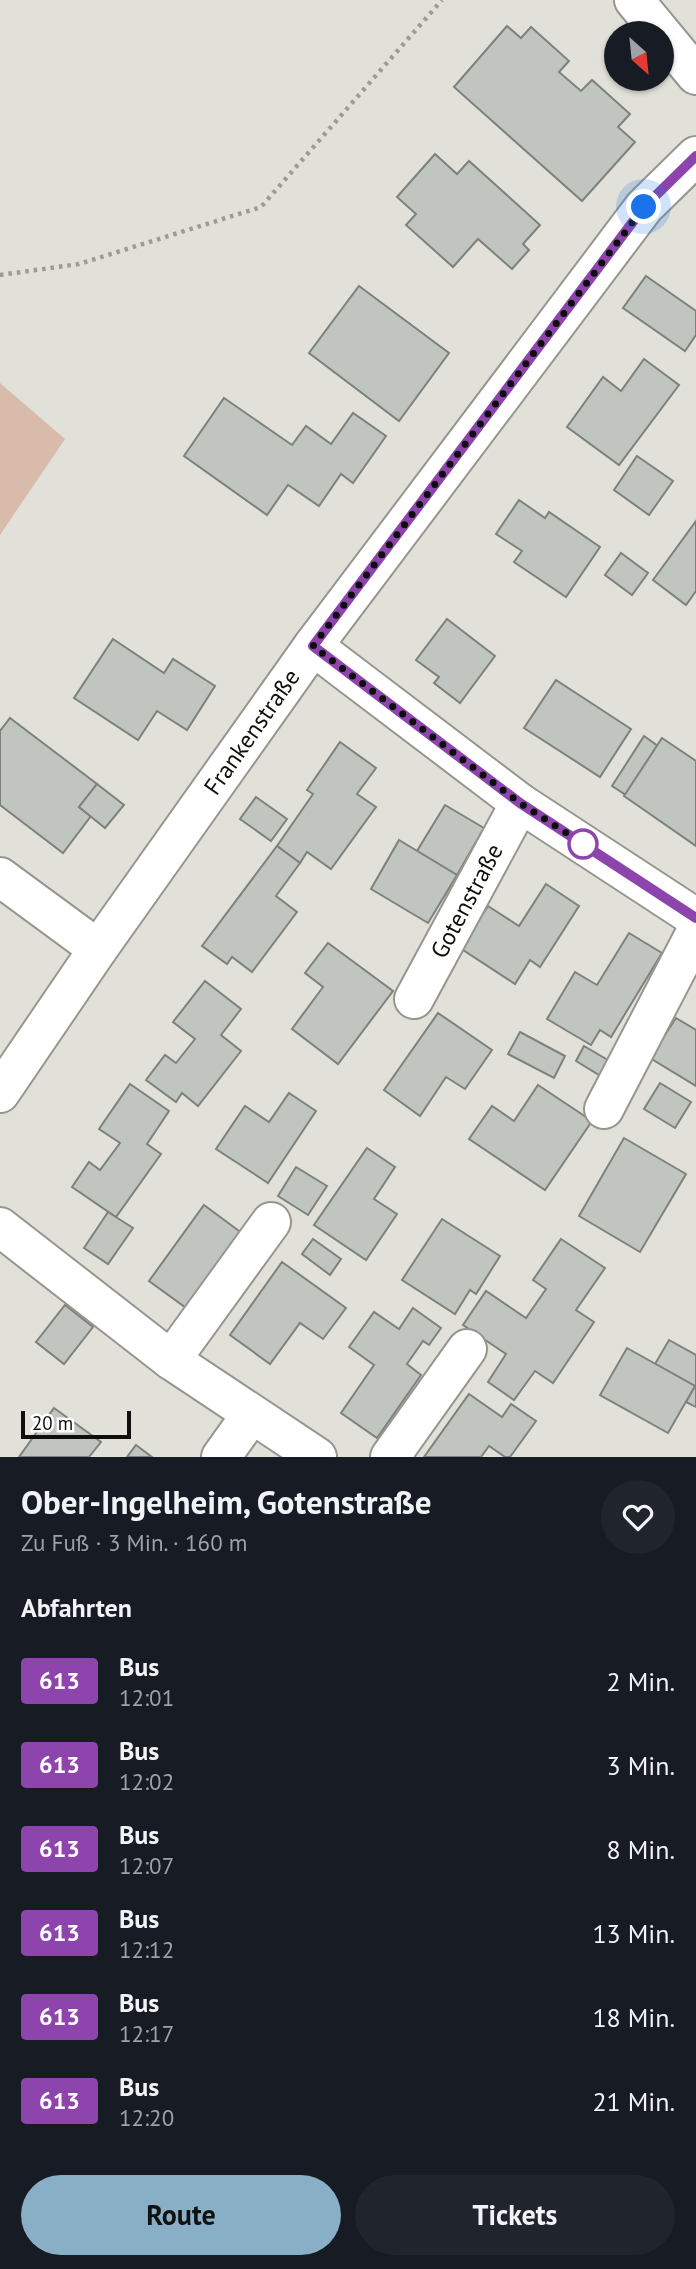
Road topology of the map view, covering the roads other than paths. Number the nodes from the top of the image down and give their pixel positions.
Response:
1 (634, 0) edge
2 (696, 75) edge
3 (696, 156) edge
4 (313, 646) junction
5 (520, 803) junction
6 (0, 877) edge
7 (696, 918) edge
8 (696, 932) edge
9 (98, 949) junction
10 (414, 999) dead end
11 (0, 1093) edge
12 (604, 1109) dead end
13 (271, 1222) dead end
14 (0, 1227) edge
15 (467, 1349) dead end
16 (170, 1360) junction
17 (251, 1415) junction
18 (221, 1457) edge
19 (317, 1457) edge
20 (390, 1457) edge

1 - 2 street
3 - 4 street, Frankenstraße
4 - 5 street
4 - 9 street, Frankenstraße
5 - 7 street
5 - 10 street, Gotenstraße
6 - 9 street
8 - 12 street
9 - 11 street, Frankenstraße
13 - 16 street
14 - 16 street
15 - 20 street
16 - 17 street
17 - 18 street
17 - 19 street

